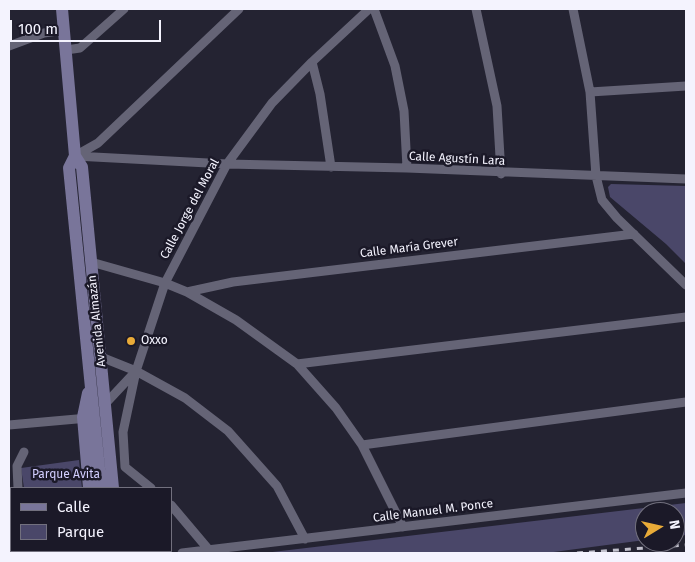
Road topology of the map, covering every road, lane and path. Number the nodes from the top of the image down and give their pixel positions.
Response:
1 (62, 9) edge
2 (124, 9) edge
3 (239, 9) edge
4 (369, 9) edge
5 (374, 9) edge
6 (476, 9) edge
7 (573, 9) edge
8 (64, 30) junction
9 (9, 46) edge
10 (66, 50) junction
11 (312, 62) junction
12 (686, 86) edge
13 (590, 92) junction
14 (75, 156) junction
15 (227, 164) junction
16 (332, 167) junction
17 (408, 168) junction
18 (501, 174) junction
19 (596, 176) junction
20 (686, 179) edge
21 (634, 234) junction
22 (92, 262) junction
23 (165, 283) junction
24 (686, 285) edge
25 (187, 292) junction
26 (686, 317) edge
27 (101, 356) junction
28 (297, 364) junction
29 (136, 371) junction
30 (686, 402) edge
31 (106, 405) junction
32 (91, 420) junction
33 (9, 425) edge
34 (362, 445) junction
35 (24, 452) dead end
36 (18, 487) edge
37 (89, 487) edge
38 (101, 487) edge
39 (113, 487) edge
40 (150, 487) edge
41 (686, 493) edge
42 (172, 507) edge
43 (403, 527) junction
44 (305, 539) junction
45 (209, 550) junction
46 (182, 553) edge

1 - 8 main road, Avenida Almazán
2 - 10 street
3 - 14 street
4 - 11 street, Calle Jorge del Moral
5 - 17 street
6 - 18 street
7 - 13 street
8 - 9 street
8 - 10 main road, Avenida Almazán
10 - 14 main road, Avenida Almazán
11 - 15 street, Calle Jorge del Moral
11 - 16 street
12 - 13 street
13 - 19 street
14 - 15 street, Calle Agustín Lara
14 - 22 main road, Avenida Almazán
14 - 32 main road, Avenida Almazán
15 - 16 street, Calle Agustín Lara
15 - 23 street, Calle Jorge del Moral
16 - 17 street, Calle Agustín Lara
17 - 18 street, Calle Agustín Lara
18 - 19 street, Calle Agustín Lara
19 - 20 street, Calle Agustín Lara
19 - 21 street
21 - 24 street
21 - 25 street, Calle María Grever
22 - 23 street
22 - 27 main road, Avenida Almazán
23 - 25 street
23 - 29 street, Calle Jorge del Moral
25 - 28 street
26 - 28 street
27 - 29 street
27 - 31 main road, Avenida Almazán
28 - 34 street
29 - 31 street
29 - 40 street, Calle Jorge del Moral
29 - 44 street
30 - 34 street
31 - 39 main road, Avenida Almazán
32 - 33 street
32 - 37 main road
32 - 38 main road
34 - 43 street
35 - 36 street
41 - 43 street, Calle Manuel M. Ponce
42 - 45 street
43 - 44 street, Calle Manuel M. Ponce
44 - 45 street, Calle Manuel M. Ponce
45 - 46 street, Calle Manuel M. Ponce

